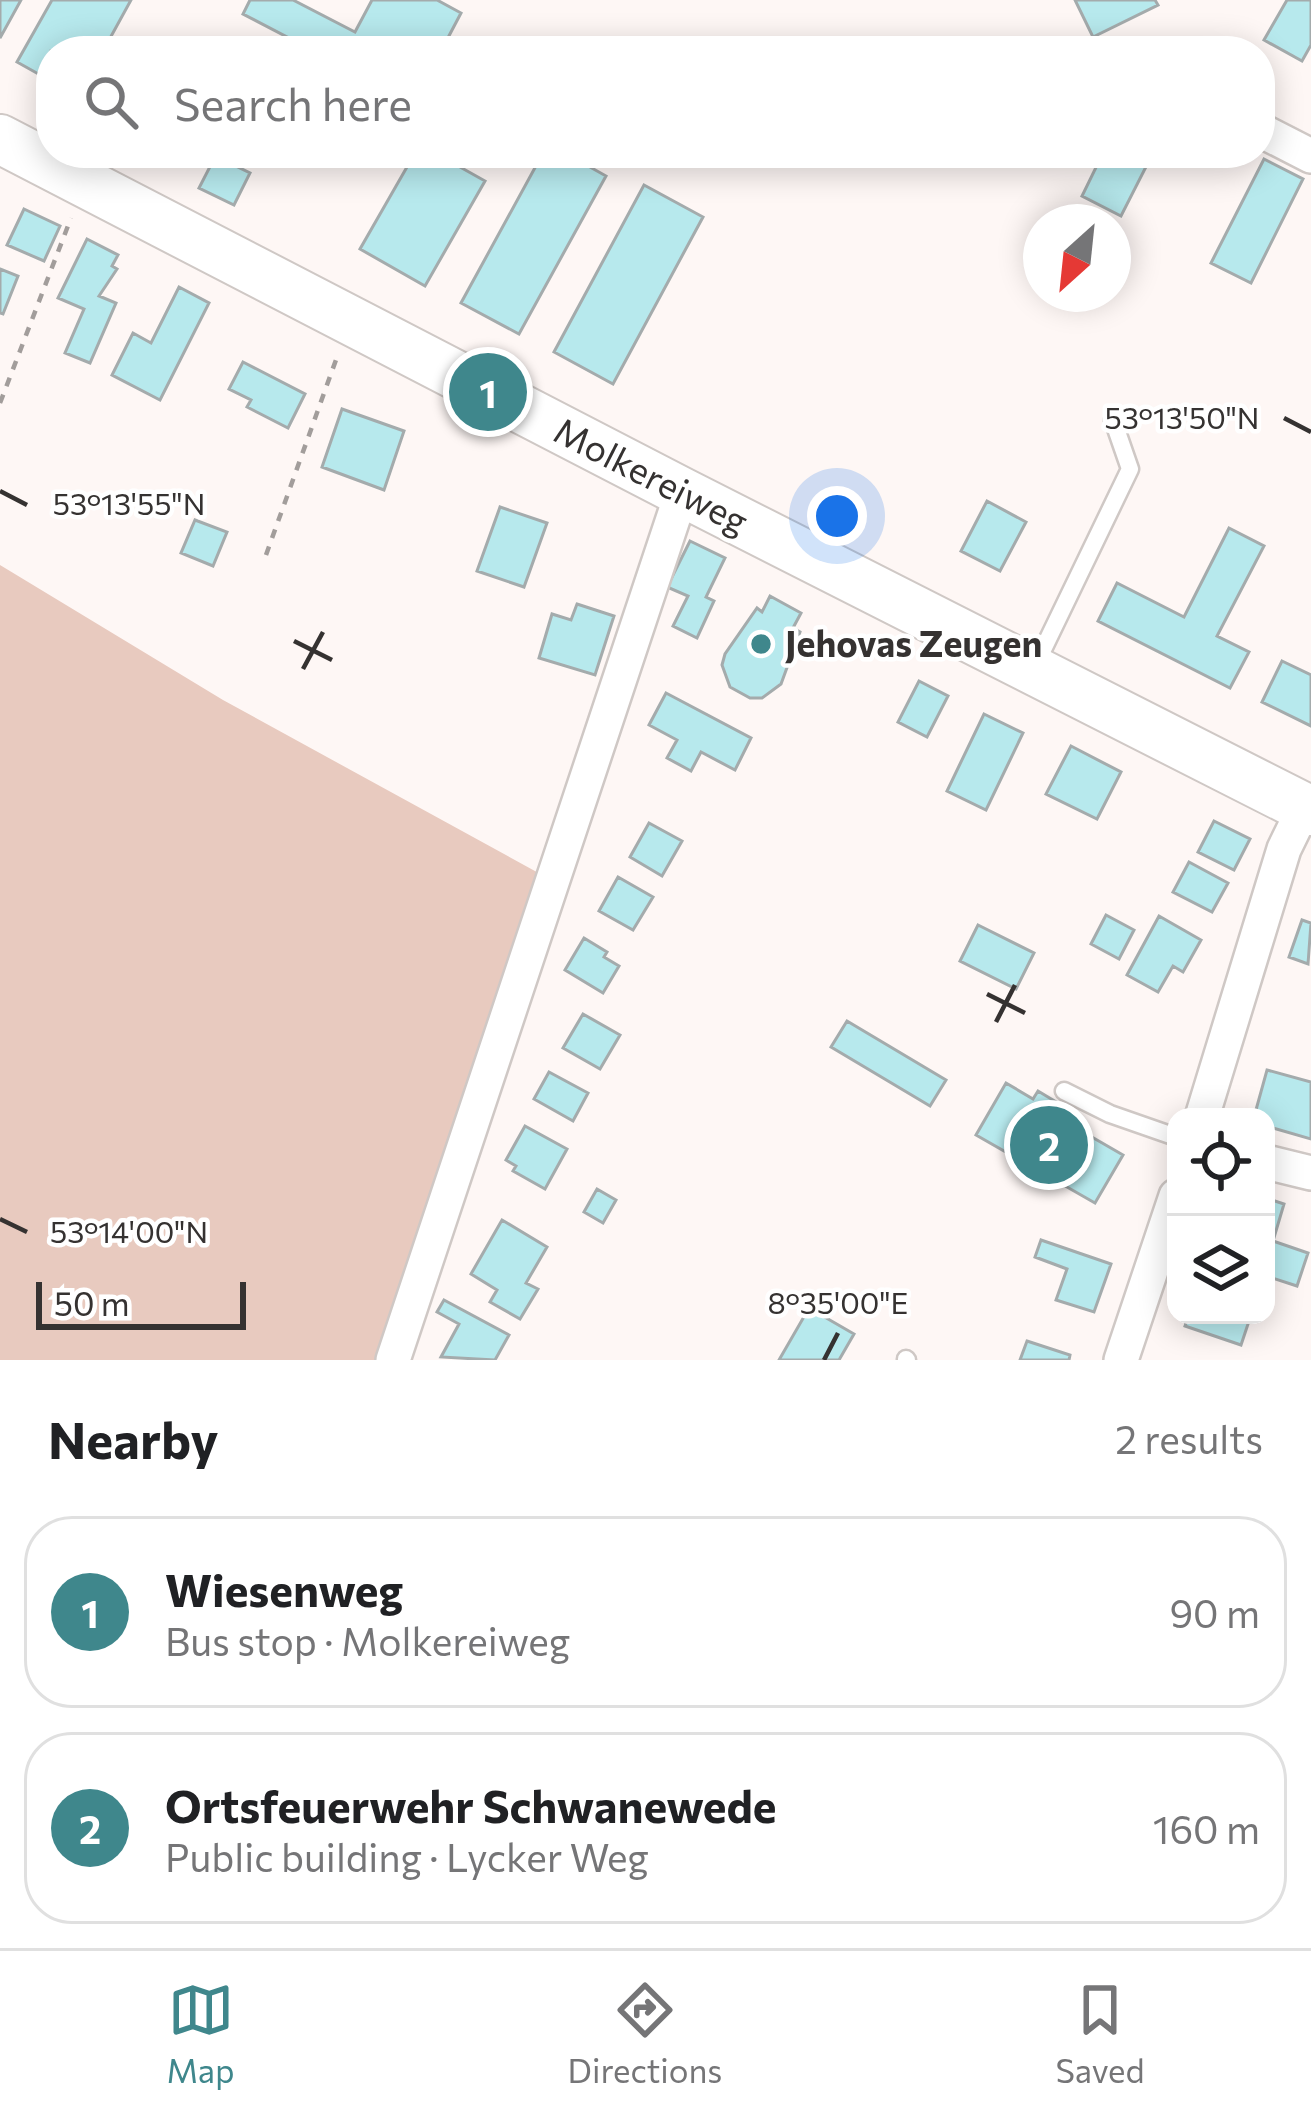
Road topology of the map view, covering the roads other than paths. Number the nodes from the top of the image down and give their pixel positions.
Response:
1 (1275, 137) edge
2 (0, 139) edge
3 (1311, 155) edge
4 (36, 158) edge
5 (56, 168) edge
6 (1113, 420) dead end
7 (682, 492) junction
8 (1033, 670) junction
9 (1308, 810) edge
10 (1064, 1090) dead end
11 (1205, 1108) edge
12 (1167, 1134) edge
13 (1275, 1164) edge
14 (1311, 1173) edge
15 (1169, 1216) edge
16 (393, 1360) edge
17 (1121, 1360) edge

1 - 3 street
2 - 4 main road, Molkereiweg
5 - 7 main road, Molkereiweg
6 - 8 lane
7 - 8 main road, Molkereiweg
7 - 16 street
8 - 9 main road, Molkereiweg
9 - 11 street
10 - 12 lane
13 - 14 street
15 - 17 street

